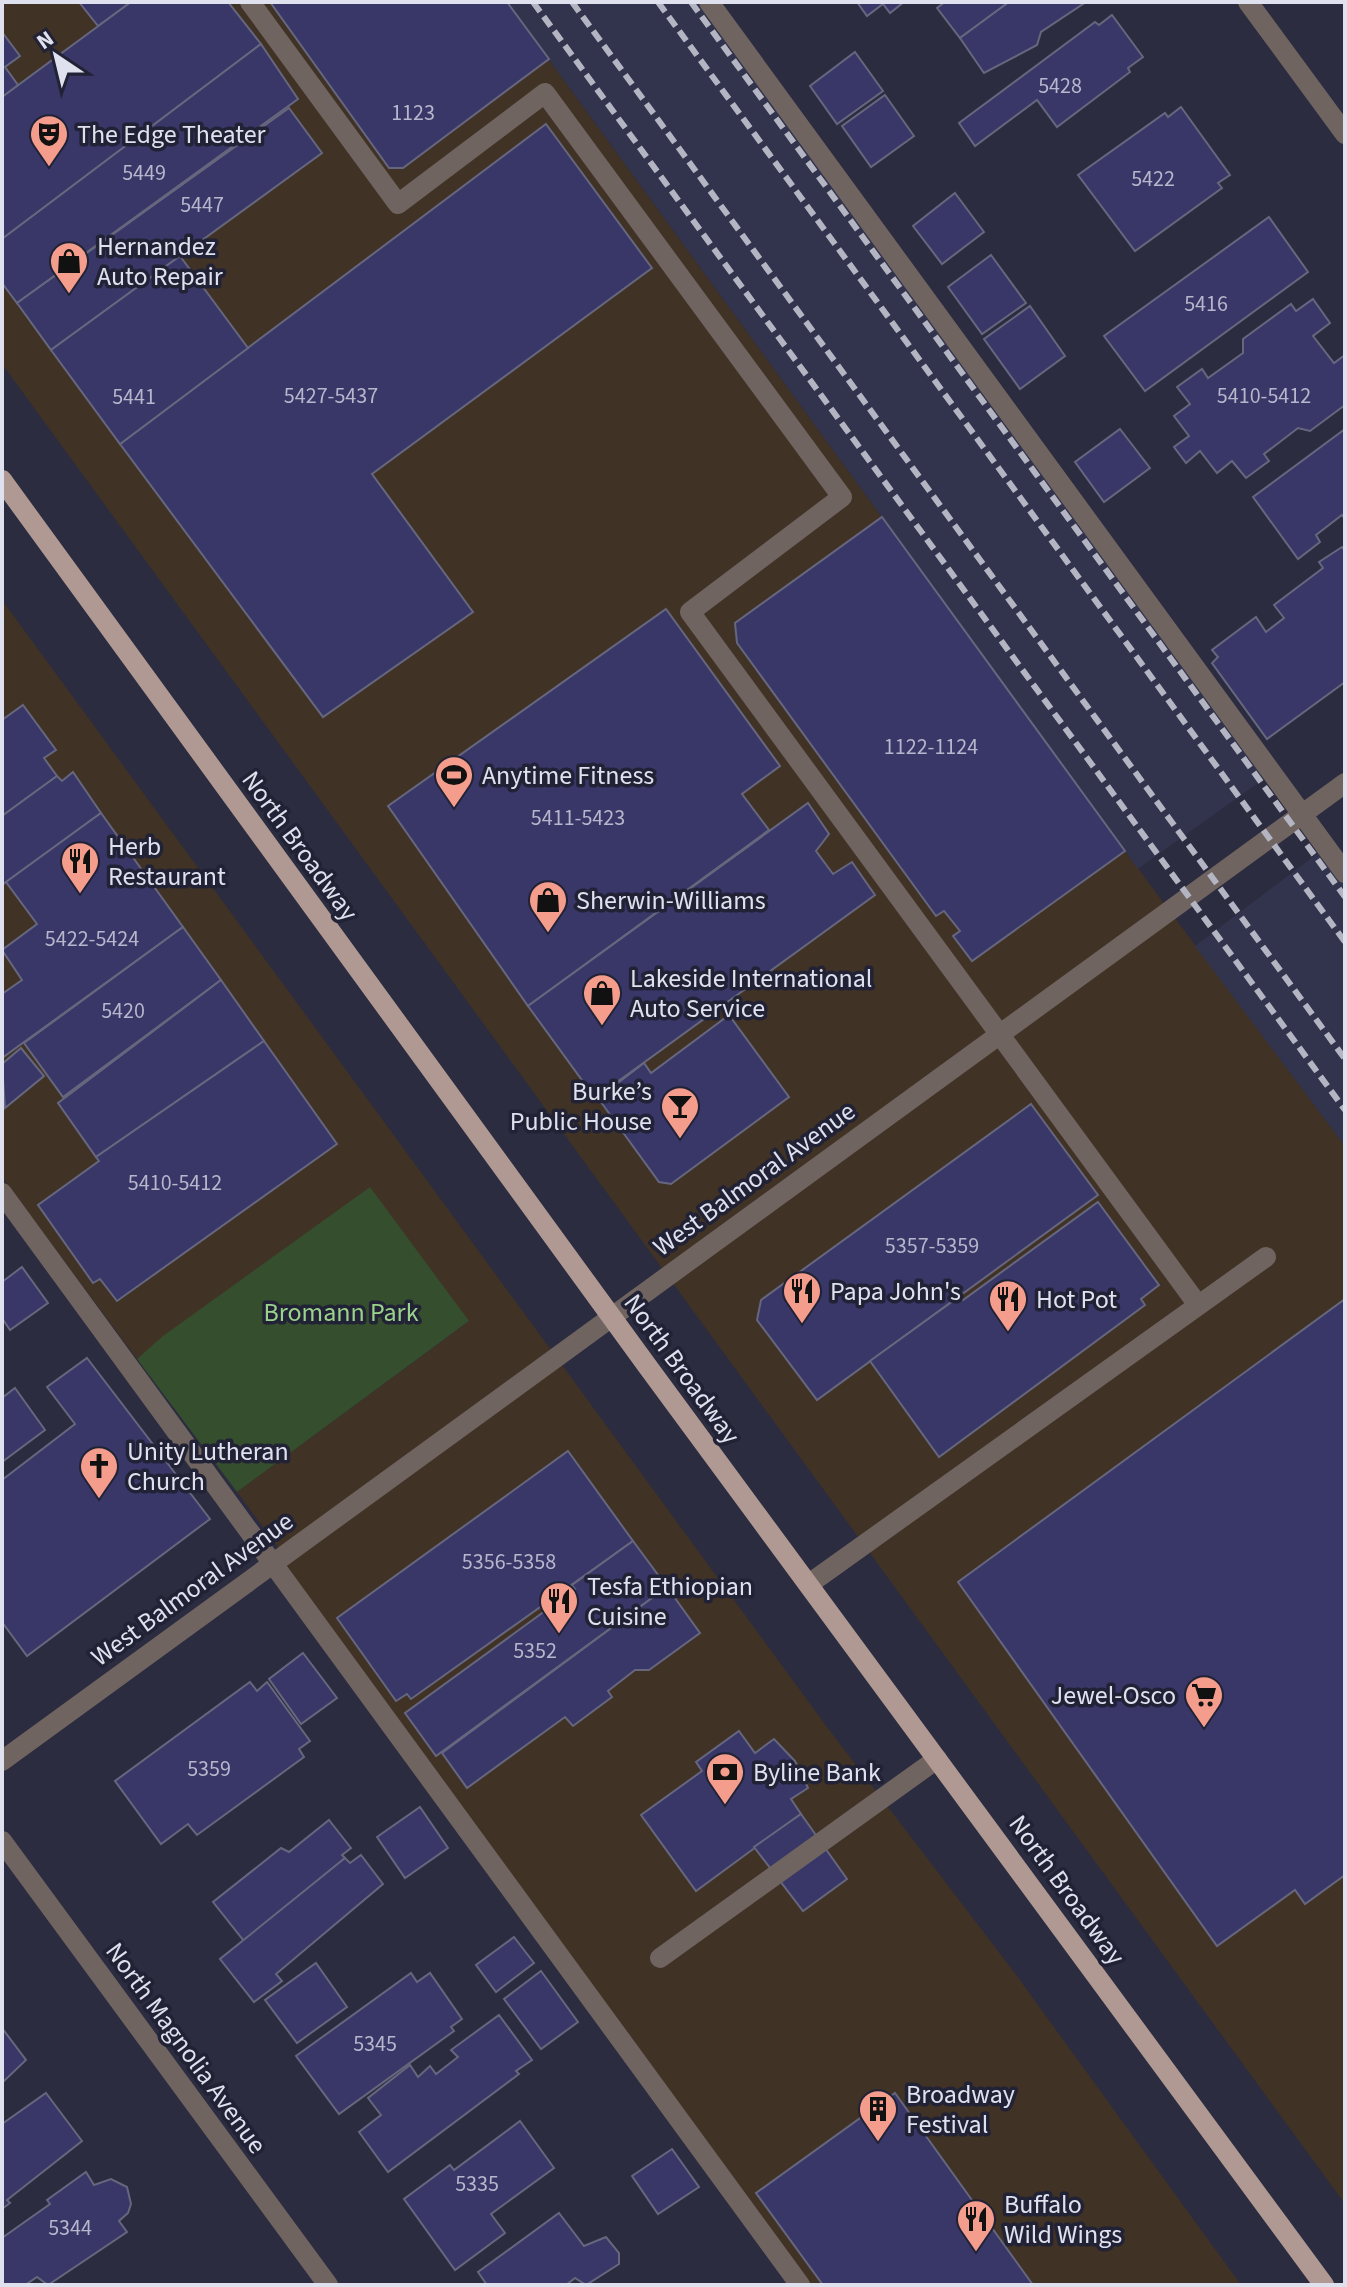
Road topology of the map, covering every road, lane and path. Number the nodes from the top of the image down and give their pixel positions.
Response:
1 (250, 2) edge
2 (709, 2) edge
3 (1248, 2) edge
4 (1345, 134) edge
5 (2, 480) edge
6 (1345, 783) edge
7 (1303, 815) junction
8 (1345, 873) edge
9 (1000, 1033) junction
10 (2, 1193) edge
11 (1266, 1257) dead end
12 (1198, 1305) junction
13 (611, 1316) junction
14 (272, 1563) junction
15 (809, 1584) junction
16 (937, 1759) junction
17 (2, 1761) edge
18 (2, 1841) edge
19 (660, 1958) dead end
20 (328, 2285) edge
21 (800, 2285) edge
22 (1324, 2285) edge

1 - 9 street
2 - 7 street
3 - 4 street
5 - 13 main road, North Broadway
6 - 7 street, West Balmoral Avenue
7 - 8 street
7 - 9 street, West Balmoral Avenue
9 - 12 street
9 - 13 street, West Balmoral Avenue
10 - 14 street
11 - 12 street
12 - 15 street
13 - 14 street, West Balmoral Avenue
13 - 15 main road, North Broadway
14 - 17 street, West Balmoral Avenue
14 - 21 street
15 - 16 main road, North Broadway
16 - 19 street
16 - 22 main road, North Broadway
18 - 20 street, North Magnolia Avenue

